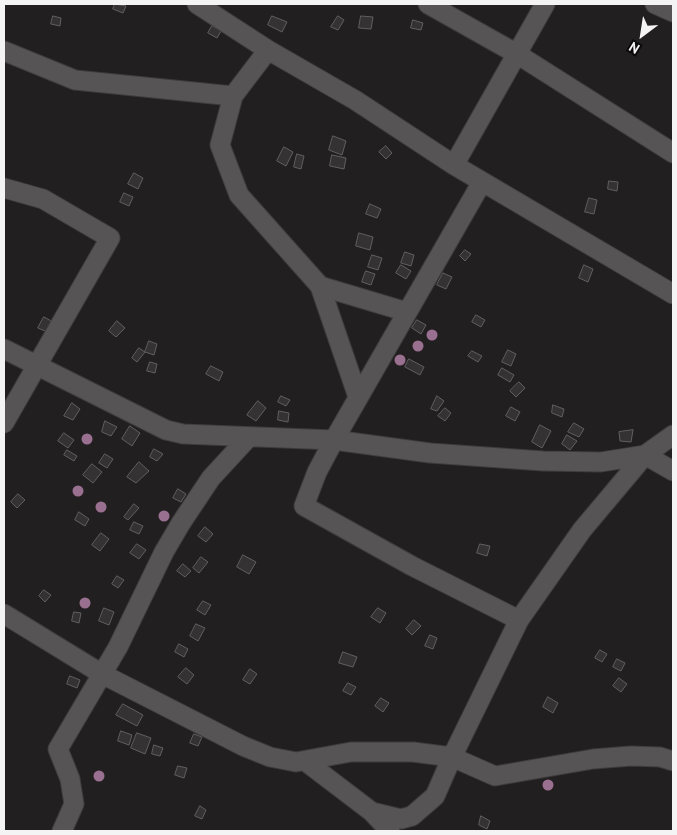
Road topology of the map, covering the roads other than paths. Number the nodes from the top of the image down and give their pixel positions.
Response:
1 (197, 4) edge
2 (428, 4) edge
3 (545, 4) edge
4 (656, 4) edge
5 (673, 12) edge
6 (268, 50) junction
7 (5, 54) edge
8 (517, 54) junction
9 (233, 96) junction
10 (673, 153) edge
11 (454, 165) junction
12 (482, 182) junction
13 (4, 188) edge
14 (320, 286) junction
15 (673, 294) edge
16 (408, 312) junction
17 (4, 349) edge
18 (36, 367) junction
19 (358, 397) junction
20 (4, 423) edge
21 (673, 435) edge
22 (247, 438) junction
23 (334, 440) junction
24 (645, 455) junction
25 (673, 471) edge
26 (4, 614) edge
27 (519, 620) junction
28 (102, 674) junction
29 (452, 757) junction
30 (306, 761) junction
31 (673, 761) edge
32 (372, 812) junction
33 (62, 831) edge
34 (368, 831) edge
35 (390, 831) edge

1 - 6 street
2 - 8 street
3 - 8 street
4 - 5 street
6 - 9 street
6 - 11 street
7 - 9 street
8 - 10 street
8 - 11 street
9 - 14 street
11 - 12 street
12 - 15 street
12 - 16 street
13 - 18 street
14 - 16 street
14 - 19 street
16 - 19 street
17 - 18 street
18 - 20 street
18 - 22 street
19 - 23 street
21 - 24 street
22 - 23 street
22 - 28 street
23 - 24 street
23 - 27 street
24 - 25 street
24 - 27 street
26 - 28 street
27 - 29 street
28 - 30 street
28 - 33 street
29 - 30 street
29 - 31 street
29 - 32 street
30 - 32 street
32 - 34 street
32 - 35 street

